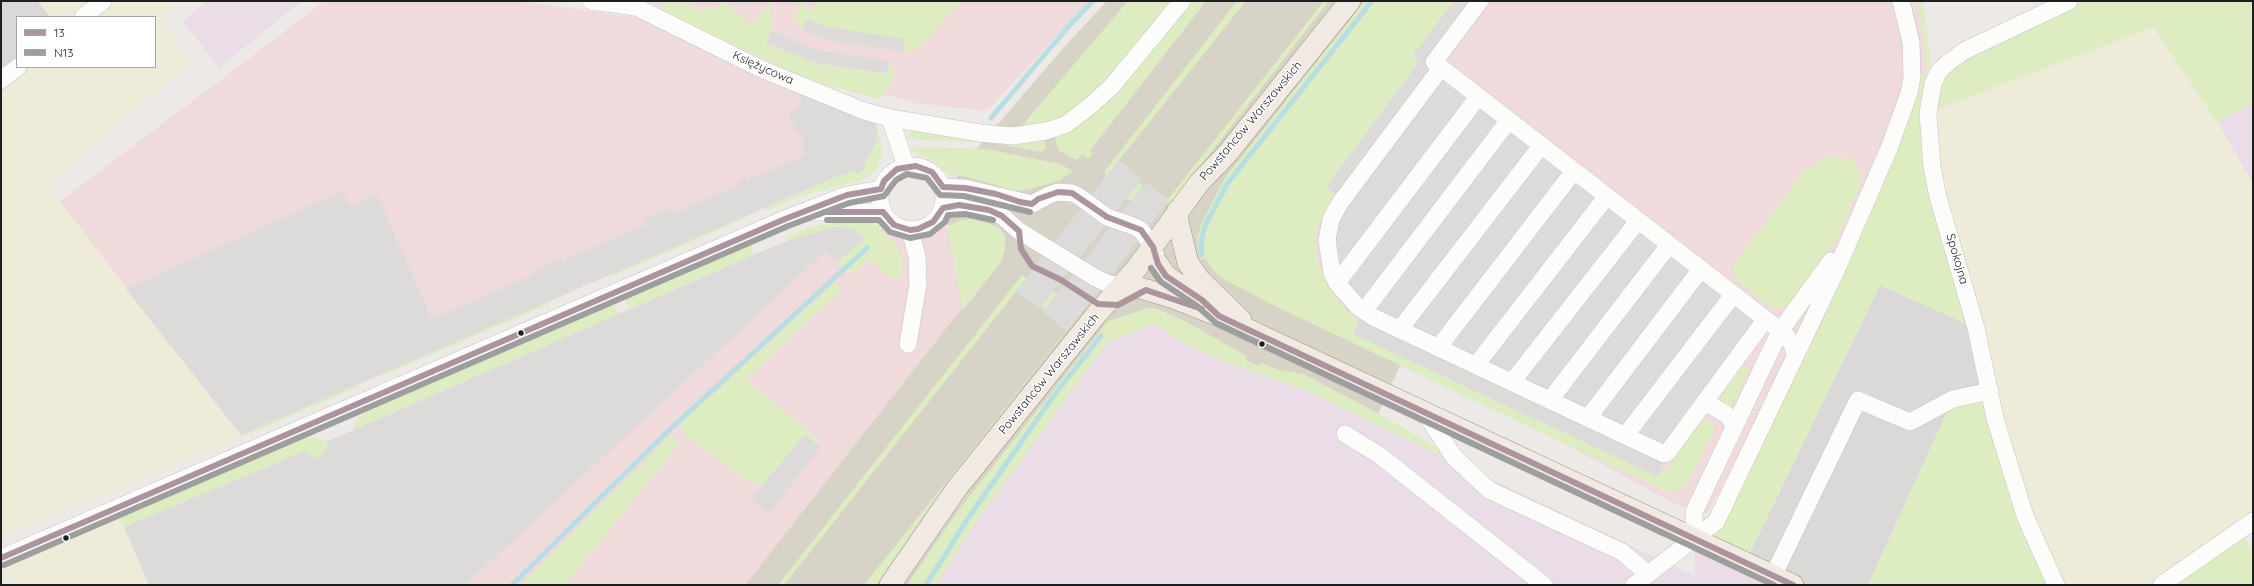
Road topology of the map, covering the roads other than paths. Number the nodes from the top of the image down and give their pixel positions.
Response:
1 (103, 1) edge
2 (591, 1) edge
3 (1182, 1) edge
4 (1350, 1) edge
5 (1480, 1) edge
6 (1901, 1) edge
7 (2070, 1) edge
8 (84, 16) edge
9 (17, 68) edge
10 (1441, 68) junction
11 (1, 80) edge
12 (1478, 97) junction
13 (890, 118) junction
14 (1509, 120) junction
15 (1541, 146) junction
16 (906, 166) junction
17 (1574, 171) junction
18 (943, 187) junction
19 (881, 189) junction
20 (1607, 196) junction
21 (943, 208) junction
22 (1178, 210) junction
23 (806, 212) junction
24 (883, 212) junction
25 (1638, 221) junction
26 (1856, 222) junction
27 (910, 230) junction
28 (1669, 245) junction
29 (1155, 255) junction
30 (1701, 269) junction
31 (1337, 283) junction
32 (1121, 286) junction
33 (1733, 295) junction
34 (1364, 312) junction
35 (1219, 316) junction
36 (1766, 320) junction
37 (1400, 330) junction
38 (1780, 331) junction
39 (1260, 336) junction
40 (908, 344) dead end
41 (1438, 348) junction
42 (1794, 355) junction
43 (1476, 365) junction
44 (1512, 382) junction
45 (1990, 392) junction
46 (1550, 400) junction
47 (1704, 404) junction
48 (1425, 413) junction
49 (1588, 418) junction
50 (1735, 426) junction
51 (1344, 434) dead end
52 (1625, 436) junction
53 (2253, 521) edge
54 (1694, 539) junction
55 (1, 558) edge
56 (1648, 574) junction
57 (1773, 576) junction
58 (890, 585) edge
59 (1544, 585) edge
60 (1634, 585) edge
61 (1793, 585) edge
62 (2056, 585) edge
63 (2161, 585) edge

1 - 8 street
2 - 13 street, Księżycowa
3 - 13 street, Księżycowa
4 - 22 main road, Powstańców Warszawskich
5 - 10 street
6 - 26 street
7 - 45 street, Spokojna
9 - 11 street
10 - 12 street
10 - 31 street
12 - 14 street
12 - 31 street
13 - 16 street
14 - 15 street
14 - 34 street
15 - 17 street
15 - 37 street
16 - 18 street
16 - 19 street
17 - 20 street
17 - 41 street
18 - 21 street
18 - 29 street
19 - 23 street
19 - 24 street
20 - 25 street
20 - 43 street
21 - 27 street
21 - 32 street
22 - 29 main road, Powstańców Warszawskich
22 - 39 main road
23 - 24 street
23 - 55 street
24 - 27 street
25 - 28 street
25 - 44 street
26 - 38 street
26 - 42 street
27 - 40 street
28 - 30 street
28 - 46 street
29 - 32 main road, Powstańców Warszawskich
29 - 35 main road
30 - 33 street
30 - 49 street
31 - 34 street
32 - 35 main road
32 - 58 main road, Powstańców Warszawskich
33 - 36 street
33 - 52 street
34 - 37 street
35 - 39 main road
36 - 38 street
36 - 47 street
37 - 41 street
38 - 42 street
38 - 50 street
39 - 48 main road
41 - 43 street
42 - 54 street
43 - 44 street
44 - 46 street
45 - 57 street
45 - 62 street, Spokojna
46 - 49 street
47 - 50 street
47 - 52 street
48 - 54 main road
48 - 56 street
49 - 52 street
50 - 54 street
51 - 59 street
53 - 63 street
54 - 56 street
54 - 57 main road
56 - 60 street
57 - 61 main road

